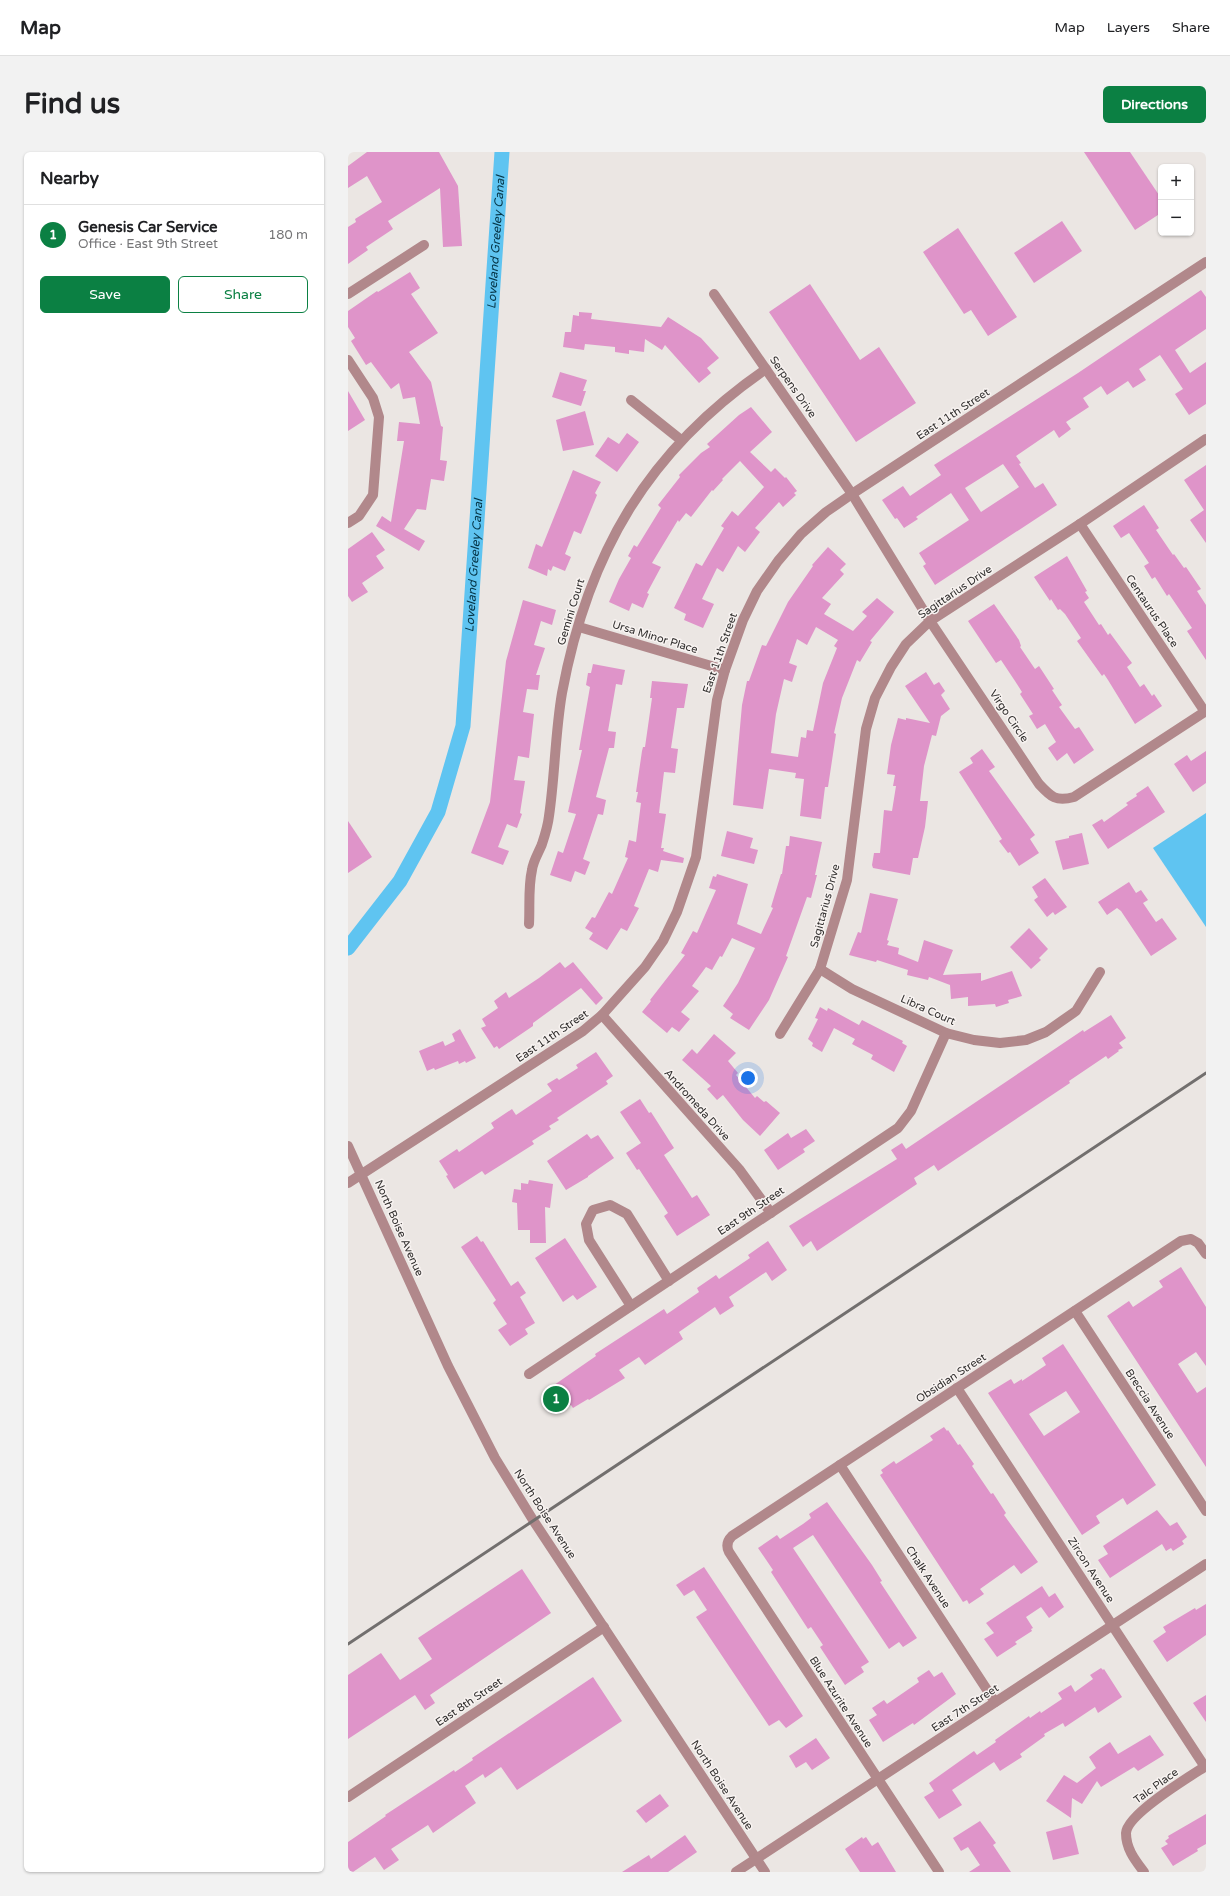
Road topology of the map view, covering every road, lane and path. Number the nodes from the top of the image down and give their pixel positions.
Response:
1 (424, 245) dead end
2 (1206, 262) edge
3 (348, 294) edge
4 (714, 294) dead end
5 (348, 360) edge
6 (766, 369) junction
7 (632, 400) dead end
8 (1206, 439) edge
9 (681, 440) junction
10 (852, 494) junction
11 (348, 523) edge
12 (1080, 524) junction
13 (930, 621) junction
14 (579, 627) junction
15 (725, 670) junction
16 (1206, 711) edge
17 (529, 924) dead end
18 (820, 969) junction
19 (1100, 972) dead end
20 (602, 1016) junction
21 (946, 1033) junction
22 (780, 1034) dead end
23 (348, 1146) edge
24 (362, 1173) junction
25 (348, 1183) edge
26 (771, 1213) junction
27 (1206, 1254) edge
28 (669, 1281) junction
29 (631, 1306) junction
30 (1075, 1310) junction
31 (529, 1374) dead end
32 (957, 1388) junction
33 (840, 1465) junction
34 (1206, 1511) edge
35 (727, 1543) joint
36 (1206, 1564) edge
37 (1113, 1625) junction
38 (604, 1627) junction
39 (996, 1702) junction
40 (1206, 1766) edge
41 (878, 1779) junction
42 (348, 1797) edge
43 (756, 1859) junction
44 (736, 1872) edge
45 (765, 1872) edge
46 (939, 1872) edge
47 (1144, 1872) edge

1 - 3 street
2 - 10 street, East 11th Street
4 - 6 street, Serpens Drive
5 - 11 street
6 - 9 street, Gemini Court
6 - 10 street, Serpens Drive
7 - 9 street
8 - 12 street, Sagittarius Drive
9 - 14 street, Gemini Court
10 - 13 street, Virgo Circle
10 - 15 street, East 11th Street
12 - 13 street, Sagittarius Drive
12 - 16 street, Centaurus Place
13 - 16 street, Virgo Circle
13 - 18 street, Sagittarius Drive
14 - 15 street, Ursa Minor Place
14 - 17 street, Gemini Court
15 - 20 street, East 11th Street
18 - 21 street, Libra Court
18 - 22 street, Sagittarius Drive
19 - 21 street, Libra Court
20 - 24 street, East 11th Street
20 - 26 street, Andromeda Drive
21 - 26 street, East 9th Street
23 - 24 street, North Boise Avenue
24 - 25 street, East 11th Street
24 - 38 street, North Boise Avenue
26 - 28 street, East 9th Street
27 - 30 street, Obsidian Street
28 - 29 street, East 9th Street
28 - 29 street
29 - 31 street, East 9th Street
30 - 32 street, Obsidian Street
30 - 34 street, Breccia Avenue
32 - 33 street, Obsidian Street
32 - 37 street, Zircon Avenue
33 - 35 street, Obsidian Street
33 - 39 street, Chalk Avenue
35 - 41 street, Blue Azurite Avenue
36 - 37 street, East 7th Street
37 - 39 street, East 7th Street
37 - 40 street, Zircon Avenue
38 - 42 street, East 8th Street
38 - 43 street, North Boise Avenue
39 - 41 street, East 7th Street
40 - 47 street, Talc Place
41 - 43 street, East 7th Street
41 - 46 street, Blue Azurite Avenue
43 - 44 street, East 7th Street
43 - 45 street, North Boise Avenue

